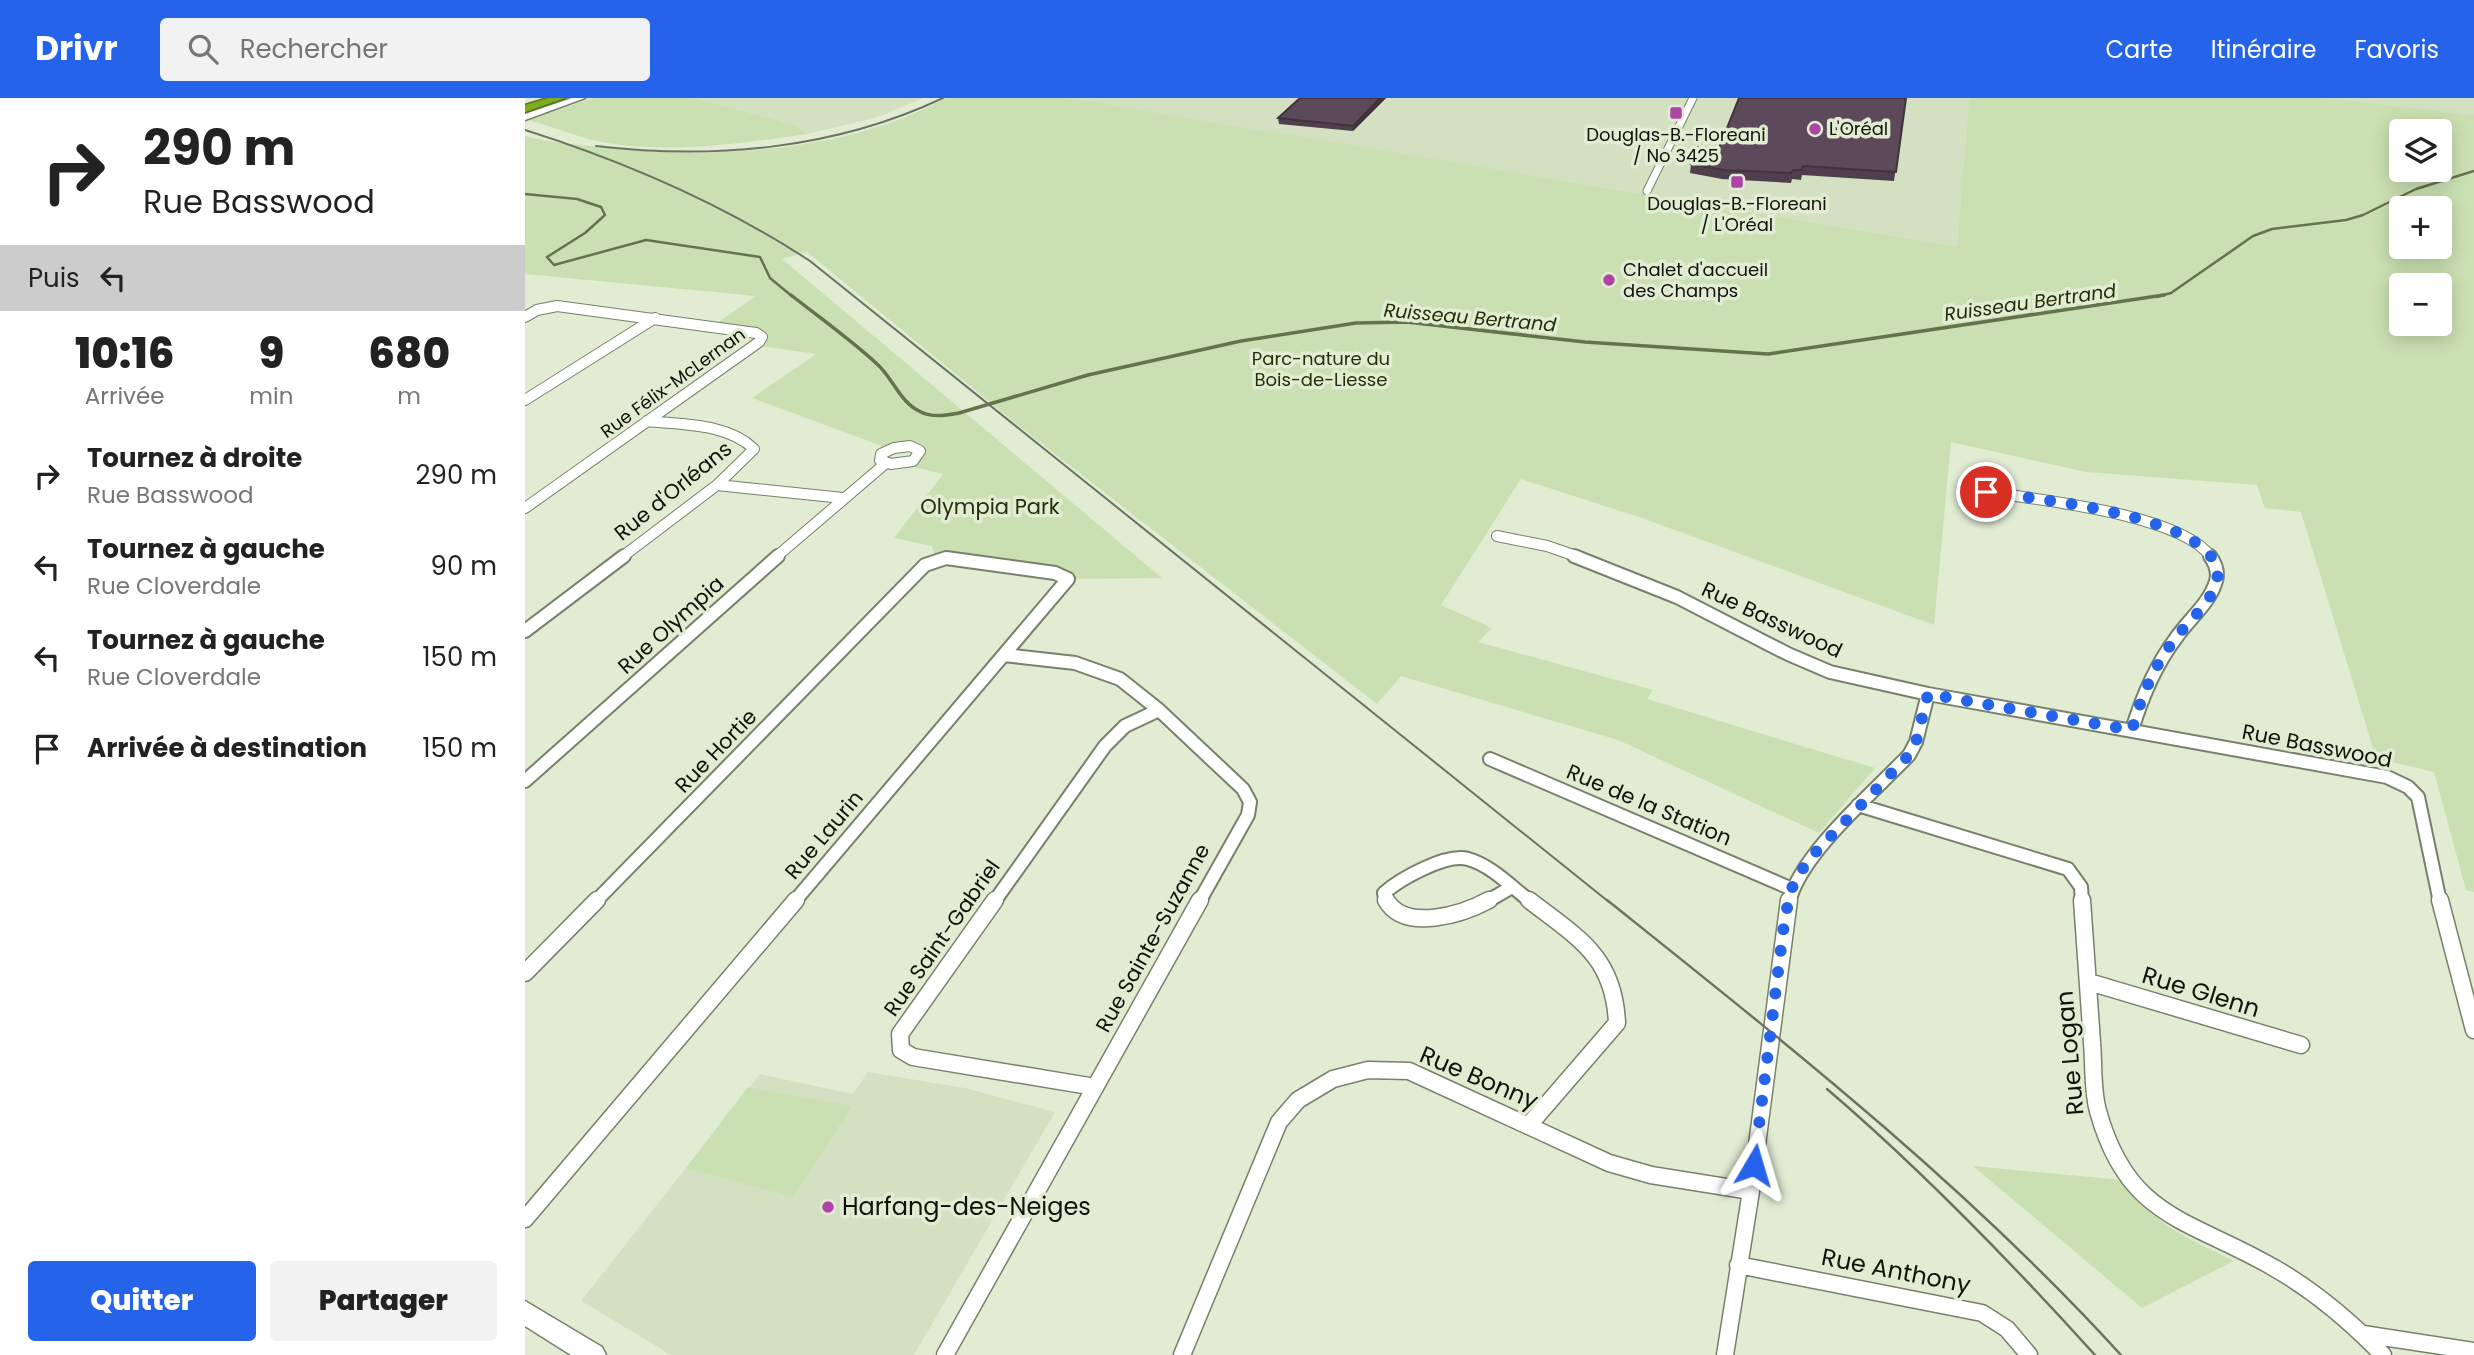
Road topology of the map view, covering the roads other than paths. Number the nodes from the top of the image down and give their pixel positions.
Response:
1 (538, 98) edge
2 (581, 98) edge
3 (1693, 98) edge
4 (525, 102) edge
5 (557, 102) edge
6 (525, 108) edge
7 (525, 116) edge
8 (1647, 191) dead end
9 (525, 317) edge
10 (655, 318) junction
11 (525, 400) edge
12 (647, 421) junction
13 (886, 463) dead end
14 (717, 485) junction
15 (1962, 488) dead end
16 (843, 498) junction
17 (525, 508) edge
18 (1497, 536) dead end
19 (936, 560) joint
20 (525, 631) edge
21 (1004, 655) junction
22 (1928, 694) junction
23 (1159, 710) junction
24 (2132, 730) junction
25 (1490, 759) dead end
26 (525, 781) edge
27 (1858, 805) junction
28 (1513, 887) junction
29 (1792, 889) junction
30 (525, 973) edge
31 (2089, 982) junction
32 (2474, 1030) edge
33 (2301, 1045) dead end
34 (1095, 1087) junction
35 (1529, 1125) junction
36 (1751, 1191) junction
37 (525, 1219) edge
38 (1738, 1265) junction
39 (525, 1312) edge
40 (2363, 1334) junction
41 (2474, 1351) edge
42 (593, 1355) edge
43 (945, 1355) edge
44 (1182, 1355) edge
45 (1725, 1355) edge
46 (2029, 1355) edge
47 (2383, 1355) edge

1 - 4 highway
2 - 5 main road
3 - 8 street
5 - 6 highway
5 - 7 highway
9 - 10 street, Rue Félix-McLernan
10 - 11 street
10 - 12 street, Rue Félix-McLernan
12 - 14 street, Rue d'Orléans
12 - 17 street, Rue Félix-McLernan
13 - 16 street, Rue Olympia
14 - 16 street
14 - 20 street, Rue d'Orléans
15 - 24 street
16 - 26 street, Rue Olympia
18 - 22 street, Rue Basswood
19 - 21 street, Rue Laurin
19 - 30 street, Rue Hortie
21 - 23 street, Rue Sainte-Suzanne
21 - 37 street, Rue Laurin
22 - 24 street, Rue Basswood
22 - 27 street
23 - 34 street, Rue Sainte-Suzanne
23 - 34 street, Rue Saint-Gabriel
24 - 32 street, Rue Basswood
25 - 29 street, Rue de la Station
27 - 29 street
27 - 31 street, Rue Logan
28 - 28 street
28 - 35 street
29 - 36 street
31 - 33 street, Rue Glenn
31 - 40 street, Rue Logan
34 - 43 street, Rue Sainte-Suzanne
35 - 36 street, Rue Bonny
35 - 44 street, Rue Bonny
36 - 38 street
38 - 45 street
38 - 46 street, Rue Anthony
39 - 42 main road
40 - 41 street
40 - 47 street, Rue Logan

